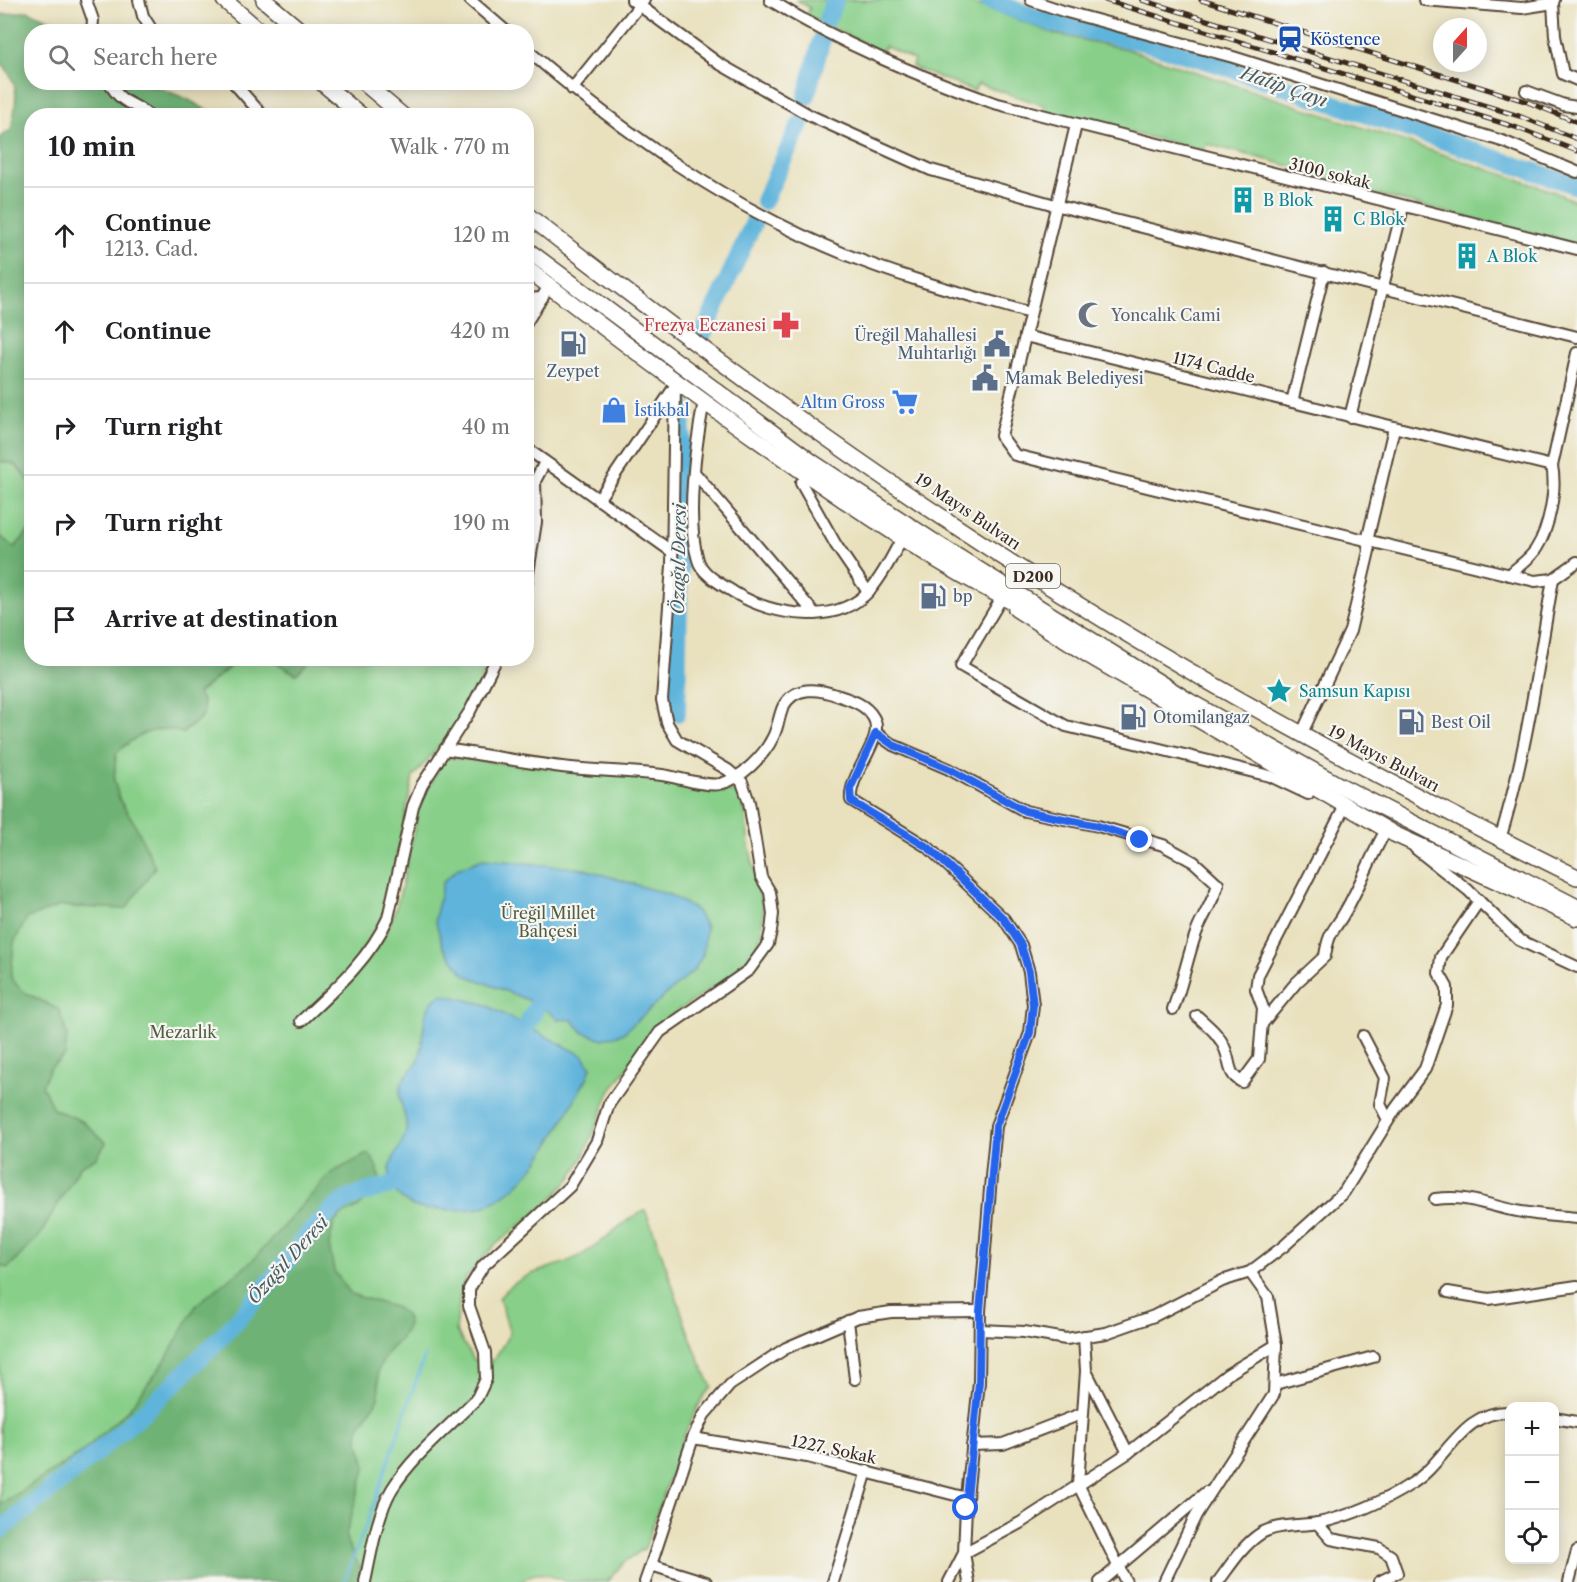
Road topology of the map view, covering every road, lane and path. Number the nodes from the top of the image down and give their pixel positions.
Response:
1 (86, 0) edge
2 (139, 0) edge
3 (224, 0) edge
4 (264, 0) edge
5 (470, 0) edge
6 (770, 0) edge
7 (1031, 0) edge
8 (1424, 0) edge
9 (1554, 1) edge
10 (638, 2) edge
11 (93, 24) edge
12 (148, 24) edge
13 (252, 24) edge
14 (292, 24) edge
15 (498, 24) edge
16 (534, 56) edge
17 (1577, 80) edge
18 (572, 88) junction
19 (115, 90) edge
20 (240, 90) edge
21 (331, 90) edge
22 (372, 90) edge
23 (1526, 91) dead end
24 (1577, 107) edge
25 (139, 108) edge
26 (256, 108) edge
27 (352, 108) edge
28 (394, 108) edge
29 (1076, 125) junction
30 (1577, 172) edge
31 (1055, 205) junction
32 (1403, 207) junction
33 (534, 220) edge
34 (1577, 249) edge
35 (534, 255) edge
36 (1324, 272) junction
37 (534, 278) edge
38 (1383, 286) junction
39 (546, 292) junction
40 (534, 296) edge
41 (534, 311) edge
42 (1030, 313) junction
43 (1025, 336) junction
44 (1577, 337) edge
45 (635, 350) junction
46 (661, 350) junction
47 (1577, 353) edge
48 (676, 383) junction
49 (704, 401) junction
50 (1292, 402) junction
51 (1350, 417) junction
52 (1394, 428) junction
53 (534, 454) edge
54 (545, 462) junction
55 (1552, 466) junction
56 (694, 472) junction
57 (801, 483) dead end
58 (534, 487) edge
59 (534, 487) edge
60 (598, 500) junction
61 (534, 535) edge
62 (902, 538) junction
63 (1368, 541) junction
64 (671, 551) junction
65 (1577, 562) edge
66 (1509, 575) junction
67 (1553, 579) junction
68 (868, 592) junction
69 (996, 596) junction
70 (815, 614) junction
71 (1087, 637) junction
72 (493, 666) edge
73 (876, 733) junction
74 (1301, 735) junction
75 (445, 749) junction
76 (735, 776) junction
77 (1308, 794) dead end
78 (1345, 806) junction
79 (1386, 830) junction
80 (1400, 837) junction
81 (1500, 839) junction
82 (1577, 877) edge
83 (1479, 901) junction
84 (1577, 907) edge
85 (1577, 918) edge
86 (1577, 967) edge
87 (1173, 1009) dead end
88 (1197, 1016) dead end
89 (301, 1021) dead end
90 (1262, 1024) junction
91 (1362, 1036) dead end
92 (1388, 1120) junction
93 (1435, 1199) dead end
94 (1577, 1218) edge
95 (1250, 1272) junction
96 (1577, 1286) edge
97 (1448, 1292) dead end
98 (980, 1311) junction
99 (848, 1321) junction
100 (980, 1330) junction
101 (1084, 1336) junction
102 (1276, 1345) junction
103 (1373, 1357) dead end
104 (1086, 1371) junction
105 (855, 1379) dead end
106 (1275, 1384) junction
107 (1505, 1412) edge
108 (1081, 1414) junction
109 (1559, 1419) edge
110 (1577, 1422) edge
111 (693, 1438) junction
112 (972, 1445) junction
113 (1128, 1453) junction
114 (867, 1471) junction
115 (1078, 1484) junction
116 (1214, 1486) junction
117 (967, 1498) junction
118 (1317, 1523) junction
119 (1577, 1551) edge
120 (964, 1553) junction
121 (651, 1565) junction
122 (1119, 1565) junction
123 (365, 1582) edge
124 (645, 1582) edge
125 (706, 1582) edge
126 (833, 1582) edge
127 (949, 1582) edge
128 (969, 1582) edge
129 (1100, 1582) edge
130 (1126, 1582) edge
131 (1164, 1582) edge
132 (1218, 1582) edge
133 (1379, 1582) edge
134 (1569, 1582) edge

1 - 11 street
2 - 12 street
3 - 13 highway
4 - 14 highway
5 - 15 street
6 - 29 street, 3100 sokak
7 - 30 street
8 - 9 street
9 - 17 street
10 - 18 street
10 - 31 street
16 - 18 street
18 - 42 street
19 - 25 street
20 - 26 street
21 - 27 highway
22 - 28 highway
23 - 24 street
29 - 31 street
29 - 32 street, 3100 sokak
31 - 36 street
31 - 42 street
32 - 34 street, 3100 sokak
32 - 38 street
33 - 74 highway, 19 Mayıs Bulvarı / D200
35 - 46 highway, D200
36 - 38 street
36 - 50 street
37 - 39 highway
38 - 44 street
38 - 51 street
39 - 40 street
39 - 41 street
39 - 45 highway
42 - 43 street
43 - 50 street, 1174 Cadde
43 - 63 street
45 - 46 highway
45 - 48 highway
46 - 71 highway, D200
47 - 55 street
48 - 49 highway
48 - 60 street
48 - 64 street
49 - 56 street
49 - 62 highway
50 - 51 street, 1174 Cadde
51 - 52 street, 1174 Cadde
52 - 55 street, 1174 Cadde
52 - 63 street
53 - 54 street
54 - 59 street
54 - 60 street
55 - 66 street
56 - 70 street
56 - 70 street
57 - 68 street
58 - 61 street
60 - 64 street
62 - 68 street
62 - 69 highway
63 - 66 street
63 - 74 street
64 - 76 street
65 - 67 street
66 - 67 street
67 - 81 street
68 - 70 street
69 - 71 highway
69 - 77 street
69 - 78 highway
71 - 84 highway, D200
72 - 75 street
73 - 76 street
73 - 87 street
73 - 98 street
74 - 81 highway, 19 Mayıs Bulvarı / D200
75 - 76 street
75 - 89 street
76 - 123 street
78 - 79 highway
78 - 90 street
79 - 80 highway
79 - 90 street
80 - 83 street
80 - 85 highway
81 - 82 highway, 19 Mayıs Bulvarı / D200
83 - 86 street
83 - 92 street
88 - 90 street
91 - 92 street
92 - 95 street
93 - 94 street
95 - 101 street
95 - 102 street
96 - 97 street
98 - 99 street
98 - 100 street
99 - 105 street
99 - 111 street
100 - 101 street
100 - 112 street
101 - 104 street
102 - 106 street
102 - 113 street
103 - 106 street
104 - 108 street
104 - 113 street
106 - 116 street
107 - 118 street
108 - 112 street
108 - 115 street
109 - 110 street
111 - 114 street, 1227. Sokak
111 - 121 street
112 - 117 street
113 - 115 street
114 - 117 street, 1227. Sokak
114 - 126 street
115 - 120 street
115 - 122 street
116 - 122 street
116 - 131 street
117 - 120 street
118 - 132 street
118 - 133 street
119 - 134 street
120 - 127 street
120 - 128 street
121 - 124 street
121 - 125 street
122 - 129 street
122 - 130 street

